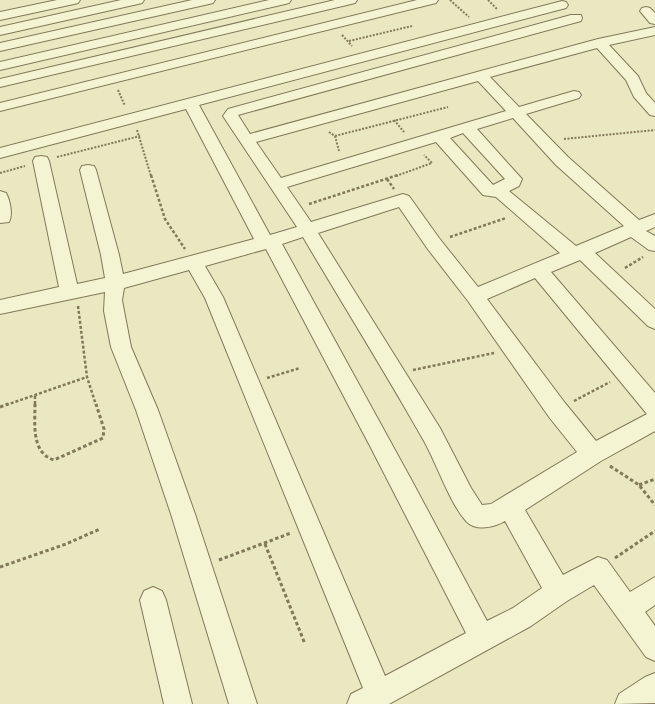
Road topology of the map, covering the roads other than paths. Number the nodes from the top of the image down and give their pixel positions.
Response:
1 (76, 0) edge
2 (138, 0) edge
3 (209, 0) edge
4 (284, 0) edge
5 (350, 0) edge
6 (432, 0) edge
7 (559, 3) edge
8 (18, 6) edge
9 (255, 7) junction
10 (319, 8) junction
11 (0, 16) edge
12 (576, 18) junction
13 (267, 20) junction
14 (331, 26) junction
15 (0, 31) edge
16 (655, 31) edge
17 (219, 32) junction
18 (595, 36) junction
19 (0, 47) edge
20 (233, 50) junction
21 (0, 66) edge
22 (38, 73) junction
23 (481, 76) junction
24 (0, 83) edge
25 (574, 95) dead end
26 (47, 96) junction
27 (190, 103) junction
28 (0, 107) edge
29 (303, 109) junction
30 (516, 112) junction
31 (655, 112) edge
32 (466, 127) junction
33 (438, 135) junction
34 (246, 140) junction
35 (0, 153) edge
36 (40, 161) road end
37 (88, 170) dead end
38 (276, 185) junction
39 (497, 189) junction
40 (0, 197) edge
41 (3, 218) dead end
42 (655, 220) edge
43 (306, 229) junction
44 (635, 229) junction
45 (268, 242) junction
46 (652, 249) edge
47 (578, 253) junction
48 (194, 262) junction
49 (538, 269) junction
50 (115, 283) junction
51 (73, 292) junction
52 (475, 296) junction
53 (0, 307) edge
54 (655, 321) edge
55 (655, 408) edge
56 (655, 420) edge
57 (593, 454) junction
58 (510, 506) junction
59 (655, 590) edge
60 (558, 592) junction
61 (153, 600) dead end
62 (626, 609) junction
63 (482, 638) junction
64 (655, 648) edge
65 (655, 687) edge
66 (370, 700) edge
67 (177, 704) edge
68 (243, 704) edge
69 (629, 704) edge

1 - 8 street
2 - 15 street
3 - 19 street
4 - 9 street
5 - 10 street
6 - 14 street
7 - 12 street
7 - 27 street
8 - 11 street
9 - 13 street
9 - 21 street
10 - 13 street
10 - 14 street
12 - 18 street
12 - 29 street
13 - 17 street
14 - 20 street
16 - 18 street
17 - 20 street
17 - 22 street
18 - 23 street
18 - 31 street
20 - 26 street
22 - 24 street
22 - 26 street
23 - 29 street
23 - 30 street
25 - 30 street
26 - 28 street
27 - 35 street
27 - 45 street
29 - 34 street
29 - 34 street
30 - 32 street
30 - 44 street
32 - 33 street
32 - 39 street
33 - 38 street
33 - 39 street
34 - 38 street
36 - 51 street
37 - 50 street
38 - 43 street
39 - 47 street
40 - 41 street
42 - 44 street
43 - 45 street
43 - 52 street
43 - 58 street
44 - 46 street
44 - 47 street
45 - 48 street
45 - 63 street
47 - 49 street
47 - 54 street
48 - 50 street
48 - 66 street
49 - 52 street
49 - 55 street
50 - 51 street
50 - 68 street
51 - 53 street
52 - 57 street
56 - 57 street
57 - 58 street
58 - 60 street
59 - 62 street
60 - 62 street
60 - 63 street
61 - 67 street
62 - 64 street
63 - 66 street
65 - 69 street

